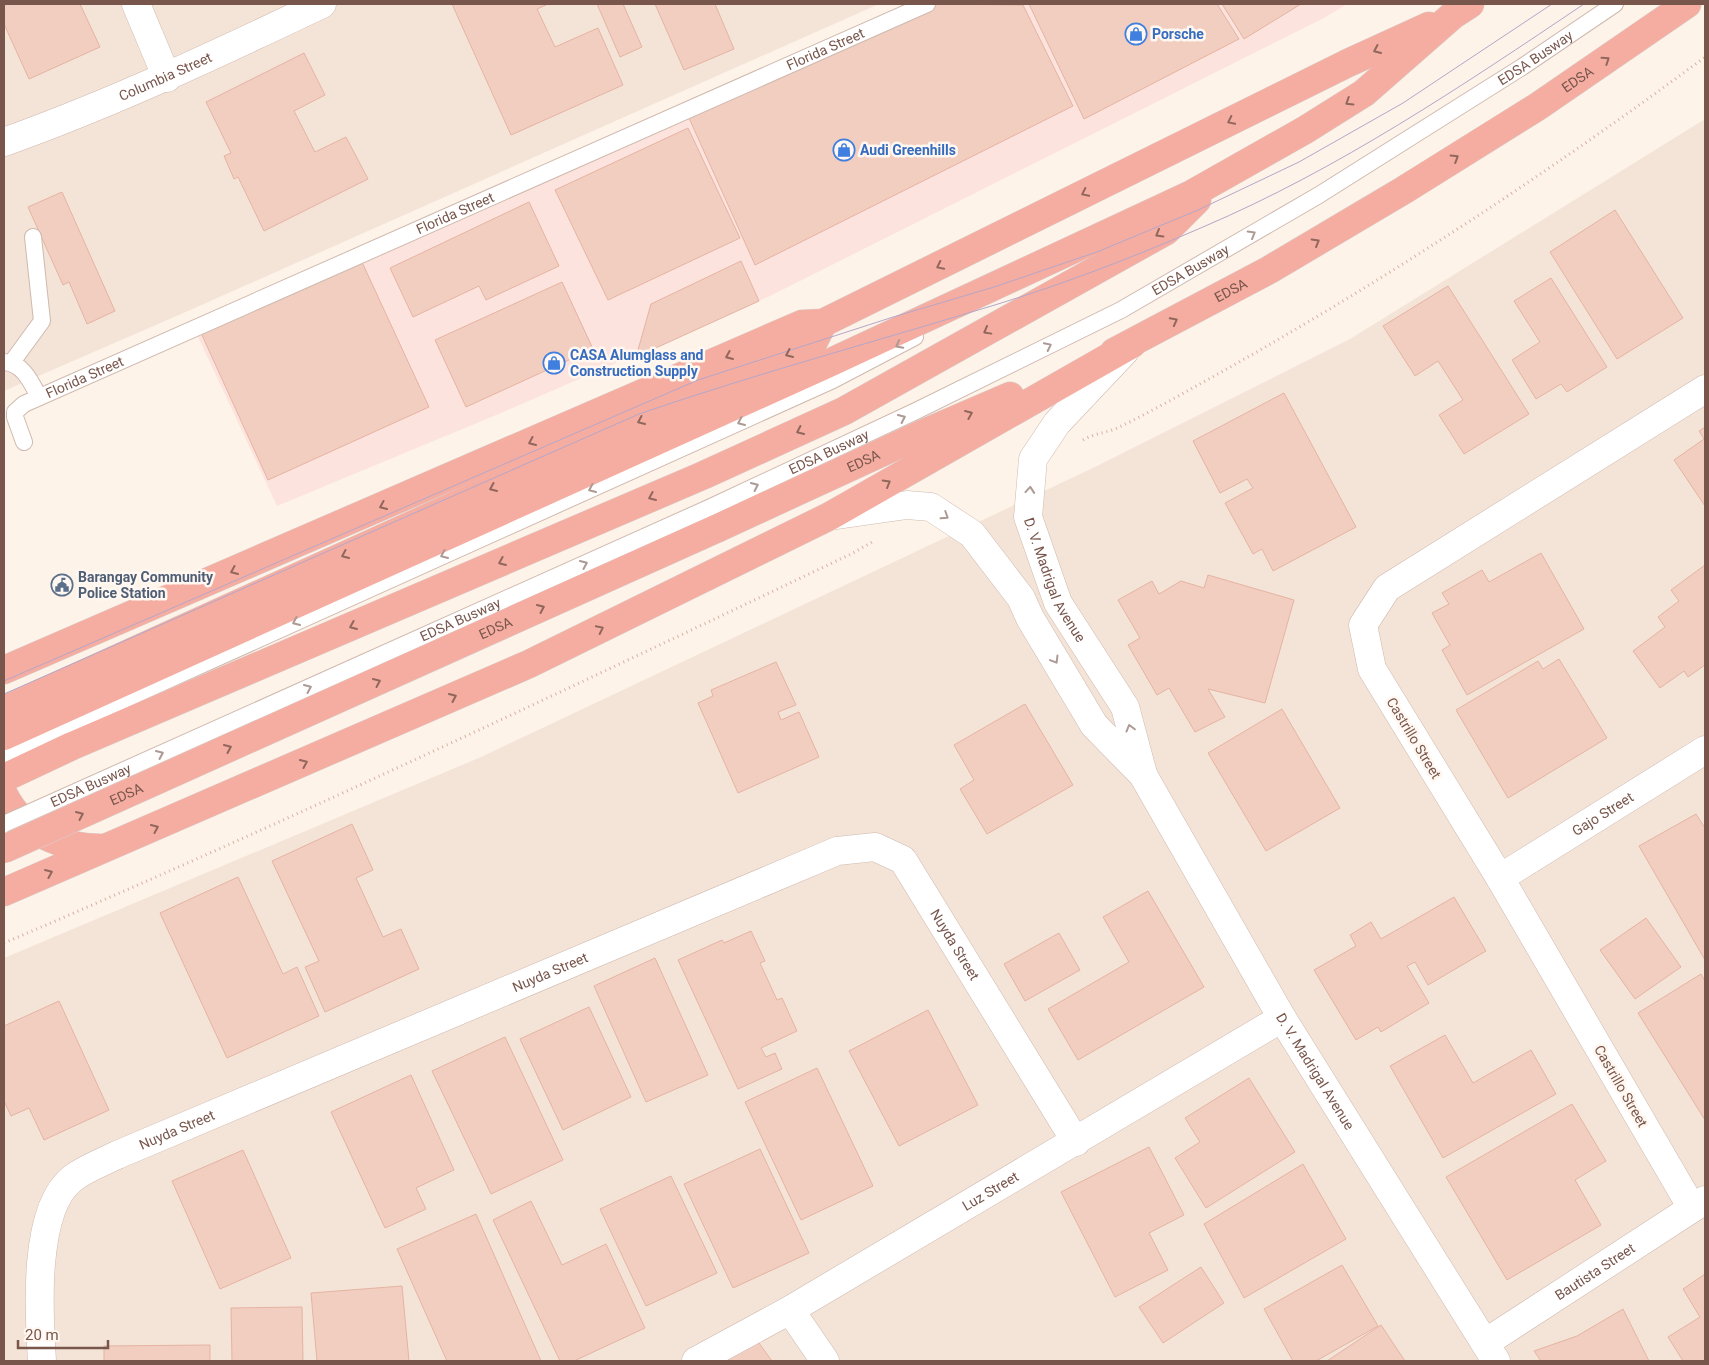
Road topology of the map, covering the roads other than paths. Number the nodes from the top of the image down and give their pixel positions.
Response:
1 (136, 4) edge
2 (322, 4) edge
3 (927, 4) edge
4 (1479, 4) edge
5 (1615, 4) edge
6 (1686, 4) edge
7 (1461, 9) edge
8 (167, 78) junction
9 (4, 142) edge
10 (1220, 178) junction
11 (33, 237) dead end
12 (1132, 344) junction
13 (8, 362) edge
14 (830, 372) junction
15 (1705, 389) edge
16 (40, 397) junction
17 (24, 442) dead end
18 (564, 442) junction
19 (830, 516) junction
20 (714, 518) junction
21 (4, 670) edge
22 (4, 710) edge
23 (4, 736) edge
24 (1705, 750) edge
25 (4, 754) edge
26 (1143, 775) junction
27 (4, 778) edge
28 (4, 795) edge
29 (4, 824) edge
30 (110, 848) junction
31 (4, 849) edge
32 (1500, 878) junction
33 (4, 892) edge
34 (1282, 1018) junction
35 (1076, 1142) junction
36 (1699, 1204) edge
37 (790, 1310) junction
38 (1491, 1352) edge
39 (42, 1361) edge
40 (696, 1361) edge
41 (825, 1361) edge

1 - 8 street
2 - 8 street, Columbia Street
3 - 16 lane, Florida Street
4 - 7 lane
20 -> 5 lane, EDSA Busway
12 -> 6 highway, EDSA
7 -> 10 highway
7 -> 18 highway
8 - 9 street, Columbia Street
10 -> 14 highway
10 -> 27 highway
11 - 13 lane
19 -> 12 highway
20 -> 12 highway, EDSA
26 -> 12 street, D. V. Madrigal Avenue
13 - 16 lane
14 -> 23 highway
14 -> 25 lane
15 - 32 street, Castrillo Street
16 - 17 lane, Florida Street
18 -> 21 highway
18 -> 22 highway
19 -> 26 street, D. V. Madrigal Avenue
30 -> 19 highway
29 -> 20 lane, EDSA Busway, bridge
31 -> 20 highway, EDSA, bridge
24 - 32 street, Gajo Street
26 - 34 street, D. V. Madrigal Avenue
28 - 30 highway
33 -> 30 highway
32 - 36 street, Castrillo Street
34 - 35 street, Luz Street
34 - 38 street, D. V. Madrigal Avenue
35 - 37 street, Luz Street
35 - 39 street, Nuyda Street
36 - 38 street, Bautista Street
37 - 40 street, Luz Street
37 - 41 street

